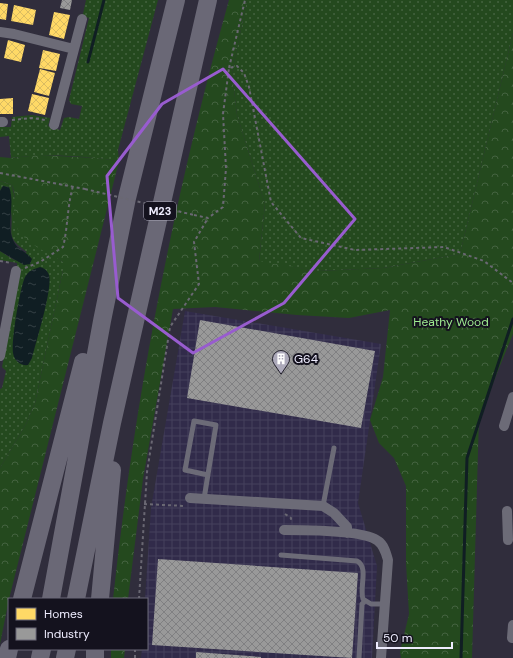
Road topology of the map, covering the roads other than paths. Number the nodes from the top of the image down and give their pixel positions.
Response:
1 (176, 0) edge
2 (208, 0) edge
3 (82, 20) dead end
4 (0, 32) edge
5 (74, 50) junction
6 (54, 124) road end
7 (16, 271) road end
8 (102, 321) junction
9 (2, 331) edge
10 (0, 356) edge
11 (513, 397) edge
12 (511, 411) edge
13 (112, 423) junction
14 (504, 426) dead end
15 (334, 448) dead end
16 (208, 475) junction
17 (190, 498) dead end
18 (204, 499) junction
19 (323, 506) junction
20 (507, 511) dead end
21 (511, 526) edge
22 (284, 530) dead end
23 (347, 533) junction
24 (508, 540) dead end
25 (281, 555) dead end
26 (22, 598) edge
27 (51, 598) edge
28 (76, 598) edge
29 (100, 598) edge
30 (365, 601) junction
31 (386, 604) junction
32 (513, 624) edge
33 (512, 638) edge
34 (359, 658) edge
35 (381, 658) edge

1 - 8 highway, M23
2 - 13 highway, M23
3 - 5 street
4 - 5 street
5 - 6 street
7 - 9 street
8 - 26 highway, M23
8 - 27 highway, M23
9 - 10 street
11 - 12 street
12 - 14 street
13 - 28 highway, M23
13 - 29 highway, M23
15 - 19 lane
16 - 16 lane
16 - 18 lane
17 - 18 street
18 - 19 street
19 - 23 street
20 - 21 street
21 - 24 street
22 - 23 street
23 - 31 street
25 - 30 lane
30 - 31 lane
30 - 34 lane
31 - 35 street
32 - 33 street

